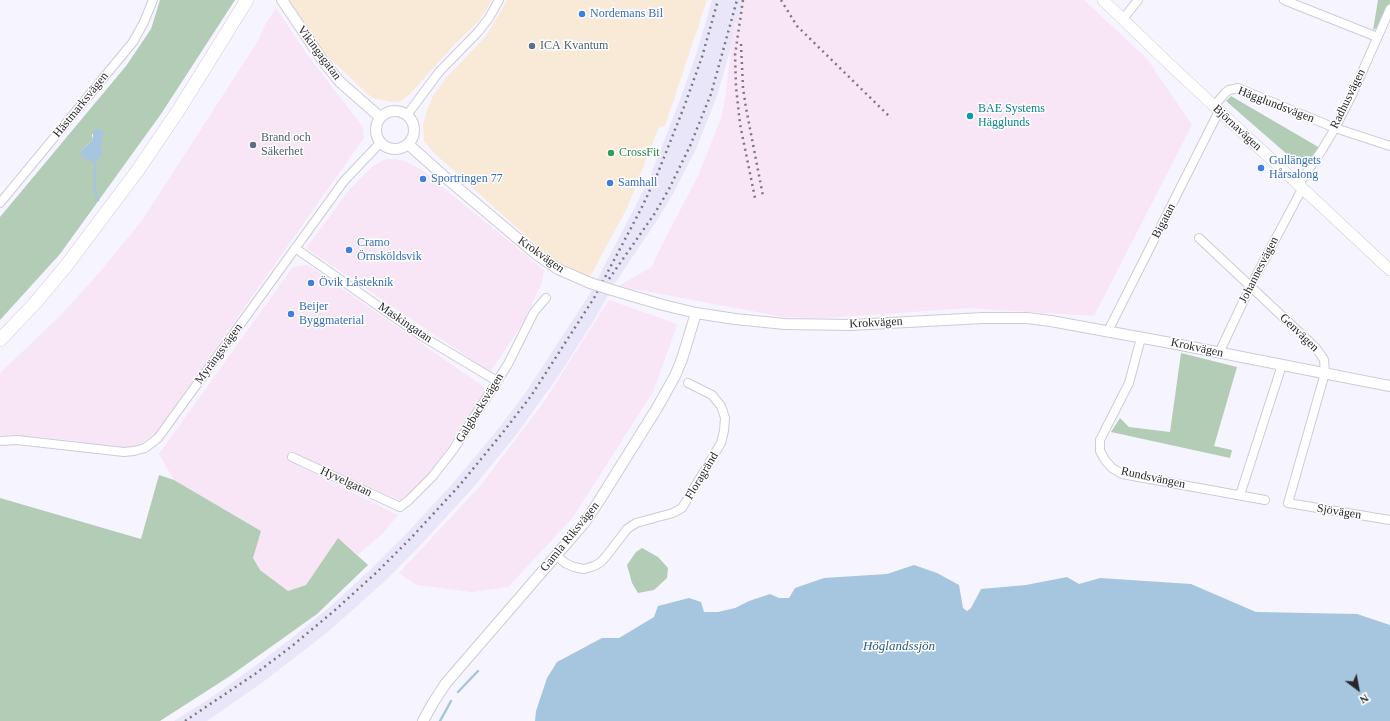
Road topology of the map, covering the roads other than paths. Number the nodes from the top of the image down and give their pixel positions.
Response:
1 (153, 0) edge
2 (247, 0) edge
3 (282, 0) edge
4 (499, 0) edge
5 (1103, 0) edge
6 (1138, 0) edge
7 (1284, 0) edge
8 (1390, 9) edge
9 (1123, 19) junction
10 (1377, 37) junction
11 (1217, 109) junction
12 (407, 115) junction
13 (380, 117) junction
14 (1335, 128) junction
15 (380, 143) junction
16 (408, 144) junction
17 (1390, 146) edge
18 (1300, 187) junction
19 (0, 203) edge
20 (1199, 238) dead end
21 (295, 248) junction
22 (1390, 270) edge
23 (1250, 287) junction
24 (546, 298) dead end
25 (696, 313) junction
26 (1108, 331) junction
27 (1141, 338) junction
28 (0, 340) edge
29 (1219, 353) junction
30 (1282, 365) junction
31 (1325, 373) junction
32 (497, 381) junction
33 (688, 383) dead end
34 (1390, 386) edge
35 (0, 441) edge
36 (292, 457) dead end
37 (1240, 495) junction
38 (1265, 500) dead end
39 (400, 507) joint
40 (1390, 520) edge
41 (556, 555) junction
42 (423, 721) edge

1 - 19 street, Hästmarksvägen
2 - 28 highway
3 - 13 street, Vikingagatan
4 - 12 street
5 - 9 main road, Björnavägen
6 - 9 street
7 - 10 street
8 - 10 street, Radhusvägen
9 - 11 main road, Björnavägen
10 - 14 street, Radhusvägen
11 - 14 street, Hägglundsvägen
11 - 18 main road, Björnavägen
11 - 26 street, Bigatan
12 - 13 street
12 - 16 street
13 - 15 street
14 - 17 street, Hägglundsvägen
14 - 18 street, Radhusvägen
15 - 16 street
15 - 21 street, Myrängsvägen
16 - 25 street, Krokvägen, bridge
18 - 22 main road, Björnavägen
18 - 23 street, Johannesvägen
20 - 23 street, Genvägen
21 - 32 street, Maskingatan
21 - 35 street, Myrängsvägen
23 - 29 street, Johannesvägen
23 - 31 street, Genvägen
24 - 32 street, Galgbacksvägen
25 - 26 street, Krokvägen
25 - 41 street, Gamla Riksvägen
26 - 27 street, Krokvägen
27 - 29 street, Krokvägen
27 - 37 street, Rundsvängen
29 - 30 street, Krokvägen
30 - 31 street, Krokvägen
30 - 37 street
31 - 34 street, Krokvägen
31 - 40 street, Sjövägen
32 - 39 street, Galgbacksvägen
33 - 41 street, Floragränd
36 - 39 street, Hyvelgatan
37 - 38 street, Rundsvängen
41 - 42 street, Gamla Riksvägen

